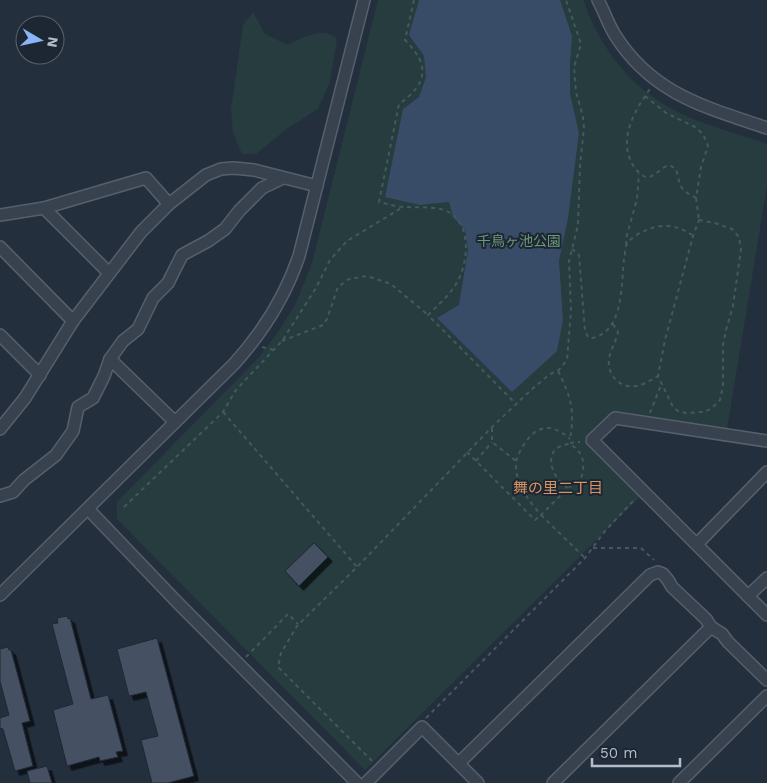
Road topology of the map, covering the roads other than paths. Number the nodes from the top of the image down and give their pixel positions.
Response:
1 (364, 0) edge
2 (598, 0) edge
3 (767, 128) edge
4 (283, 178) junction
5 (317, 186) junction
6 (169, 204) junction
7 (44, 208) junction
8 (0, 215) edge
9 (0, 247) edge
10 (109, 273) junction
11 (73, 321) junction
12 (0, 335) edge
13 (110, 359) junction
14 (40, 375) junction
15 (175, 422) junction
16 (2, 424) edge
17 (767, 441) edge
18 (767, 472) edge
19 (0, 496) edge
20 (88, 509) junction
21 (697, 544) junction
22 (767, 578) edge
23 (0, 595) edge
24 (748, 596) junction
25 (767, 615) edge
26 (711, 627) junction
27 (767, 680) edge
28 (767, 696) edge
29 (459, 763) junction
30 (357, 783) edge
31 (366, 783) edge
32 (478, 783) edge
33 (553, 783) edge
34 (679, 783) edge

1 - 5 street
2 - 3 street
4 - 5 street
4 - 6 street
4 - 13 street
5 - 15 street
6 - 7 street
6 - 10 street
7 - 8 street
7 - 10 street
9 - 11 street
10 - 11 street
11 - 14 street
12 - 14 street
13 - 15 street
13 - 19 street
14 - 16 street
15 - 20 street
17 - 21 street
18 - 21 street
20 - 23 street
20 - 30 street
21 - 24 street
22 - 24 street
24 - 25 street
26 - 27 street
26 - 29 street
26 - 33 street
28 - 34 street
29 - 31 street
29 - 32 street

